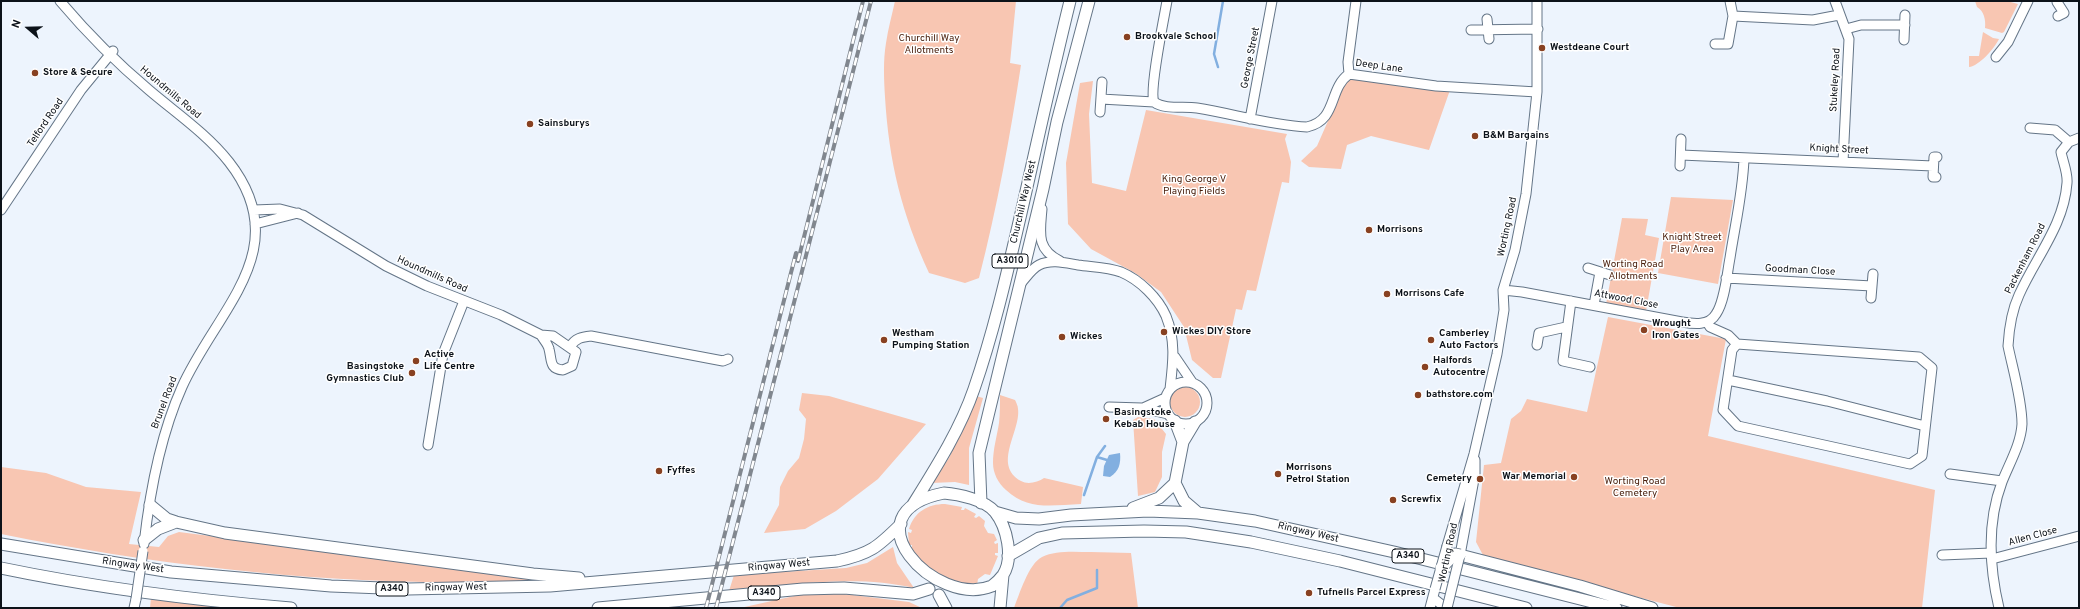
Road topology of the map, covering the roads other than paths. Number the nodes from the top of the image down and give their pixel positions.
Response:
1 (60, 1) edge
2 (1070, 1) edge
3 (1089, 1) edge
4 (1167, 1) edge
5 (1272, 1) edge
6 (1356, 1) edge
7 (1537, 1) edge
8 (1730, 1) edge
9 (1835, 1) edge
10 (2056, 2) edge
11 (2027, 3) edge
12 (1839, 15) junction
13 (1905, 15) dead end
14 (1733, 16) junction
15 (2058, 16) dead end
16 (1487, 19) dead end
17 (1905, 25) junction
18 (1488, 29) junction
19 (1538, 29) junction
20 (1846, 29) junction
21 (1471, 30) dead end
22 (1489, 39) dead end
23 (1904, 40) dead end
24 (1715, 44) dead end
25 (112, 53) junction
26 (1996, 57) dead end
27 (1349, 74) junction
28 (1102, 82) dead end
29 (1537, 92) junction
30 (1101, 99) junction
31 (1154, 102) junction
32 (1100, 112) dead end
33 (1250, 119) junction
34 (2030, 128) dead end
35 (2079, 138) edge
36 (1681, 139) dead end
37 (2069, 142) junction
38 (1681, 154) junction
39 (1744, 158) junction
40 (1843, 162) junction
41 (1680, 166) dead end
42 (1936, 177) dead end
43 (1043, 189) junction
44 (1, 210) edge
45 (254, 210) junction
46 (298, 213) junction
47 (256, 224) junction
48 (1062, 262) junction
49 (1588, 268) dead end
50 (1600, 272) junction
51 (1610, 274) dead end
52 (1873, 274) dead end
53 (1726, 278) junction
54 (1872, 286) junction
55 (1018, 287) junction
56 (1503, 290) junction
57 (1872, 298) dead end
58 (464, 301) junction
59 (1570, 301) junction
60 (1594, 305) junction
61 (1707, 322) junction
62 (1566, 327) junction
63 (541, 335) junction
64 (1737, 344) junction
65 (1537, 345) dead end
66 (570, 347) junction
67 (1175, 357) junction
68 (728, 358) dead end
69 (1590, 367) dead end
70 (1728, 380) junction
71 (1192, 382) junction
72 (1170, 389) junction
73 (1165, 398) junction
74 (1109, 407) dead end
75 (1142, 408) junction
76 (1172, 417) junction
77 (1195, 422) junction
78 (1925, 426) junction
79 (1183, 442) junction
80 (428, 444) dead end
81 (1474, 454) junction
82 (1950, 474) dead end
83 (2002, 481) junction
84 (1175, 484) junction
85 (981, 503) junction
86 (150, 505) junction
87 (912, 506) junction
88 (995, 512) junction
89 (1124, 512) junction
90 (1198, 513) junction
91 (176, 522) junction
92 (901, 524) junction
93 (2079, 536) edge
94 (1, 544) edge
95 (144, 545) junction
96 (1460, 555) junction
97 (1942, 555) dead end
98 (1008, 556) junction
99 (1992, 556) junction
100 (1, 568) edge
101 (1441, 568) junction
102 (912, 574) dead end
103 (1003, 575) junction
104 (609, 581) junction
105 (939, 595) junction
106 (1433, 598) junction
107 (674, 602) junction
108 (135, 605) edge
109 (291, 608) edge
110 (598, 608) edge
111 (636, 608) edge
112 (946, 608) edge
113 (1000, 608) edge
114 (1430, 608) edge
115 (1447, 608) edge
116 (1526, 608) edge
117 (1616, 608) edge
118 (1652, 608) edge
119 (2000, 608) edge

1 - 25 street, Houndmills Road
2 - 87 main road, Churchill Way West / A3010
3 - 43 main road, Churchill Way West / A3010
4 - 31 street
5 - 33 street, George Street
6 - 27 street
7 - 19 street, Worting Road
8 - 14 street
9 - 12 street, Stukeley Road
10 - 15 street
11 - 26 street
12 - 14 street
12 - 20 street, Stukeley Road
13 - 17 street
14 - 24 street
16 - 18 street
17 - 20 street
17 - 23 street
18 - 19 street
18 - 21 street
18 - 22 street
19 - 29 street, Worting Road
20 - 40 street, Stukeley Road
25 - 44 street, Telford Road
25 - 45 street, Houndmills Road
27 - 29 street, Deep Lane
27 - 33 street, Deep Lane
28 - 30 street
29 - 56 street, Worting Road
30 - 31 street, Deep Lane
30 - 32 street
31 - 33 street, Deep Lane
34 - 37 street
35 - 37 street
36 - 38 street
37 - 83 street, Packenham Road
38 - 39 street, Knight Street
38 - 41 street
39 - 40 street, Knight Street
39 - 53 street
40 - 42 street, Knight Street
43 - 48 street
43 - 55 main road, Churchill Way West / A3010
45 - 46 street, Houndmills Road
45 - 47 street, Houndmills Road
46 - 47 street
46 - 58 street, Houndmills Road
47 - 86 street, Brunel Road
48 - 55 street
48 - 67 street
49 - 50 street
50 - 51 street
50 - 60 street
52 - 54 street
53 - 54 street, Goodman Close
53 - 61 street
54 - 57 street
55 - 85 main road, Churchill Way West / A3010
56 - 59 street, Attwood Close
56 - 81 street, Worting Road
58 - 63 street, Houndmills Road
58 - 80 street
59 - 60 street, Attwood Close
59 - 62 street
60 - 61 street, Attwood Close
61 - 64 street
62 - 65 street
62 - 69 street
63 - 66 street, Houndmills Road
63 - 66 street
64 - 70 street
64 - 78 street
66 - 68 street
67 - 71 street
67 - 72 street
70 - 78 street
70 - 78 street
71 - 72 street
71 - 77 street
72 - 73 street
73 - 75 street
73 - 76 street
74 - 75 street
75 - 76 street
76 - 77 street
76 - 79 main road
77 - 79 main road
79 - 84 main road
81 - 96 street, Worting Road
81 - 101 street, Worting Road, bridge
82 - 83 street
83 - 99 street, Packenham Road
84 - 89 main road
84 - 90 main road
85 - 87 main road
85 - 88 main road
86 - 91 main road
86 - 95 street, Brunel Road
87 - 92 main road, Churchill Way West
88 - 89 main road, Ringway West / A340
88 - 98 main road
89 - 90 main road, Ringway West / A340
90 - 117 main road, Ringway West / A340
91 - 95 main road
91 - 104 main road
92 - 102 main road
92 - 104 main road, Ringway West / A340
93 - 99 street, Allen Close
94 - 104 main road, Ringway West / A340
95 - 108 street, Brunel Road, bridge
96 - 101 main road, bridge
96 - 115 street, Worting Road, bridge
96 - 118 main road
97 - 99 street
98 - 103 main road
98 - 116 main road, Ringway West / A340
99 - 119 street, Packenham Road
100 - 109 main road
101 - 106 street, Worting Road, bridge
103 - 105 main road
103 - 113 main road
105 - 107 main road, A340
105 - 112 main road
106 - 114 street, Worting Road
106 - 115 street, Worting Road
107 - 110 main road, A340
107 - 111 main road

